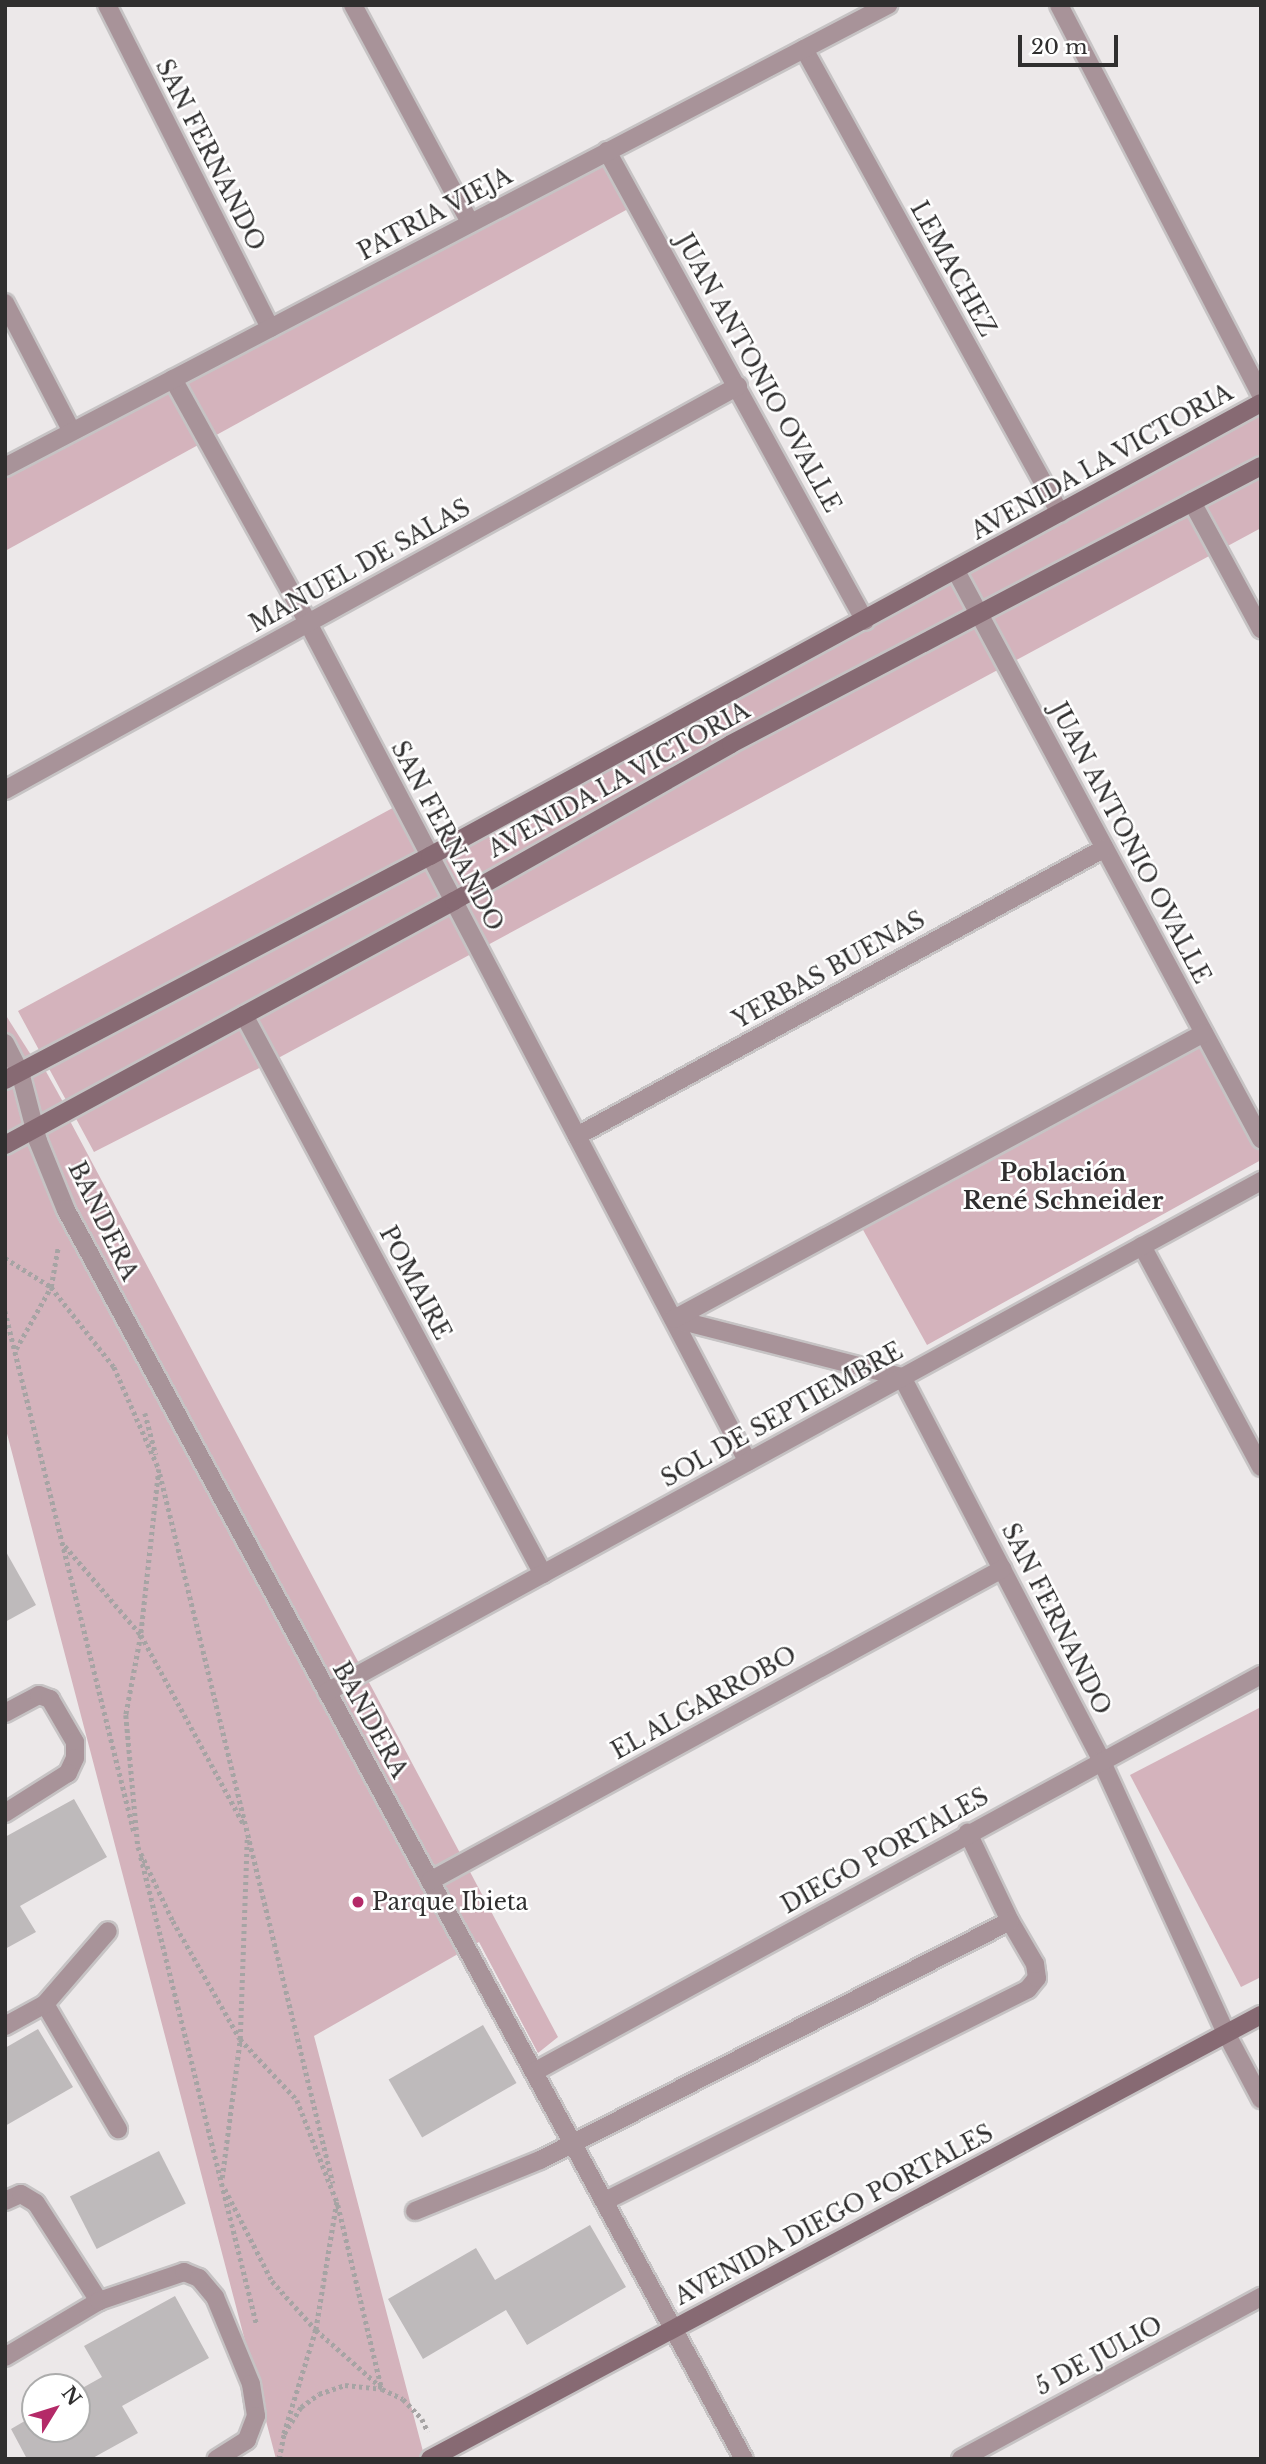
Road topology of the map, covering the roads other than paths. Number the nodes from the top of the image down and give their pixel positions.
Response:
1 (107, 5) edge
2 (888, 5) edge
3 (1059, 5) edge
4 (359, 7) edge
5 (804, 49) junction
6 (607, 151) junction
7 (470, 222) junction
8 (5, 303) edge
9 (270, 328) junction
10 (173, 379) junction
11 (738, 386) junction
12 (1261, 395) edge
13 (1261, 403) edge
14 (71, 430) junction
15 (1261, 466) edge
16 (5, 467) edge
17 (1192, 502) junction
18 (1060, 513) junction
19 (956, 571) junction
20 (980, 614) junction
21 (865, 621) junction
22 (308, 623) junction
23 (1261, 629) edge
24 (5, 790) edge
25 (1105, 848) junction
26 (430, 856) junction
27 (454, 901) junction
28 (244, 1015) junction
29 (1204, 1033) junction
30 (5, 1043) edge
31 (13, 1076) edge
32 (35, 1129) junction
33 (577, 1136) junction
34 (1261, 1139) edge
35 (5, 1145) edge
36 (1261, 1181) edge
37 (1142, 1245) junction
38 (674, 1320) junction
39 (902, 1377) junction
40 (1254, 1440) edge
41 (748, 1462) junction
42 (1261, 1467) edge
43 (1002, 1569) junction
44 (543, 1574) junction
45 (1261, 1675) edge
46 (327, 1692) junction
47 (5, 1713) edge
48 (1101, 1760) junction
49 (5, 1813) edge
50 (968, 1833) junction
51 (430, 1881) junction
52 (1010, 1921) junction
53 (108, 1931) dead end
54 (46, 2004) junction
55 (1261, 2015) edge
56 (5, 2026) edge
57 (1226, 2033) junction
58 (534, 2073) junction
59 (1261, 2099) edge
60 (118, 2129) dead end
61 (573, 2144) junction
62 (5, 2201) edge
63 (605, 2201) junction
64 (415, 2211) dead end
65 (1261, 2297) edge
66 (99, 2301) junction
67 (674, 2329) junction
68 (5, 2357) edge
69 (458, 2453) edge
70 (432, 2458) edge
71 (216, 2459) edge
72 (744, 2459) edge
73 (961, 2459) edge

1 - 9 street, SAN FERNANDO
2 - 5 street, PATRIA VIEJA
3 - 12 street
4 - 7 street
5 - 6 street, PATRIA VIEJA
5 - 18 street, LEMACHEZ
6 - 7 street, PATRIA VIEJA
6 - 11 street, JUAN ANTONIO OVALLE
7 - 9 street, PATRIA VIEJA
8 - 14 street
9 - 10 street, PATRIA VIEJA
10 - 14 street, PATRIA VIEJA
10 - 22 street, SAN FERNANDO
11 - 21 street, JUAN ANTONIO OVALLE
11 - 22 street, MANUEL DE SALAS
13 - 18 main road, AVENIDA LA VICTORIA
14 - 16 street, PATRIA VIEJA
15 - 17 main road, AVENIDA LA VICTORIA
17 - 20 main road, AVENIDA LA VICTORIA
17 - 23 street
18 - 19 main road, AVENIDA LA VICTORIA
19 - 20 street, JUAN ANTONIO OVALLE
19 - 21 main road, AVENIDA LA VICTORIA
20 - 25 street, JUAN ANTONIO OVALLE
20 - 27 main road, AVENIDA LA VICTORIA
21 - 26 main road, AVENIDA LA VICTORIA
22 - 24 street, MANUEL DE SALAS
22 - 26 street, SAN FERNANDO
25 - 29 street, JUAN ANTONIO OVALLE
25 - 33 street, YERBAS BUENAS
26 - 27 street, SAN FERNANDO
26 - 31 main road, AVENIDA LA VICTORIA
27 - 28 main road, AVENIDA LA VICTORIA
27 - 33 street, SAN FERNANDO
28 - 32 main road, AVENIDA LA VICTORIA
28 - 44 street, POMAIRE
29 - 34 street, JUAN ANTONIO OVALLE
29 - 38 street
30 - 31 street, BANDERA
31 - 32 street, BANDERA
32 - 35 main road, AVENIDA LA VICTORIA
32 - 46 street, BANDERA
33 - 38 street, SAN FERNANDO
36 - 37 street, SOL DE SEPTIEMBRE
37 - 39 street, SOL DE SEPTIEMBRE
37 - 40 street
38 - 39 street
38 - 41 street, SAN FERNANDO
39 - 41 street, SOL DE SEPTIEMBRE
39 - 43 street, SAN FERNANDO
40 - 42 street
41 - 44 street, SOL DE SEPTIEMBRE
43 - 48 street, SAN FERNANDO
43 - 51 street, EL ALGARROBO
44 - 46 street, SOL DE SEPTIEMBRE
45 - 48 street, DIEGO PORTALES
46 - 51 street, BANDERA
47 - 49 street
48 - 50 street, DIEGO PORTALES
48 - 57 street, SAN FERNANDO
50 - 52 street
50 - 58 street, DIEGO PORTALES
51 - 58 street, BANDERA
52 - 61 street
52 - 63 street
53 - 54 street
54 - 56 street
54 - 60 street
55 - 57 main road, AVENIDA DIEGO PORTALES
57 - 59 street, SAN FERNANDO
57 - 67 main road, AVENIDA DIEGO PORTALES
58 - 61 street, BANDERA
61 - 63 street, BANDERA
61 - 64 street
62 - 66 street
63 - 67 street, BANDERA
65 - 73 street, 5 DE JULIO
66 - 68 street
66 - 71 street
67 - 69 main road, AVENIDA DIEGO PORTALES
67 - 72 street, BANDERA
69 - 70 main road, AVENIDA DIEGO PORTALES

